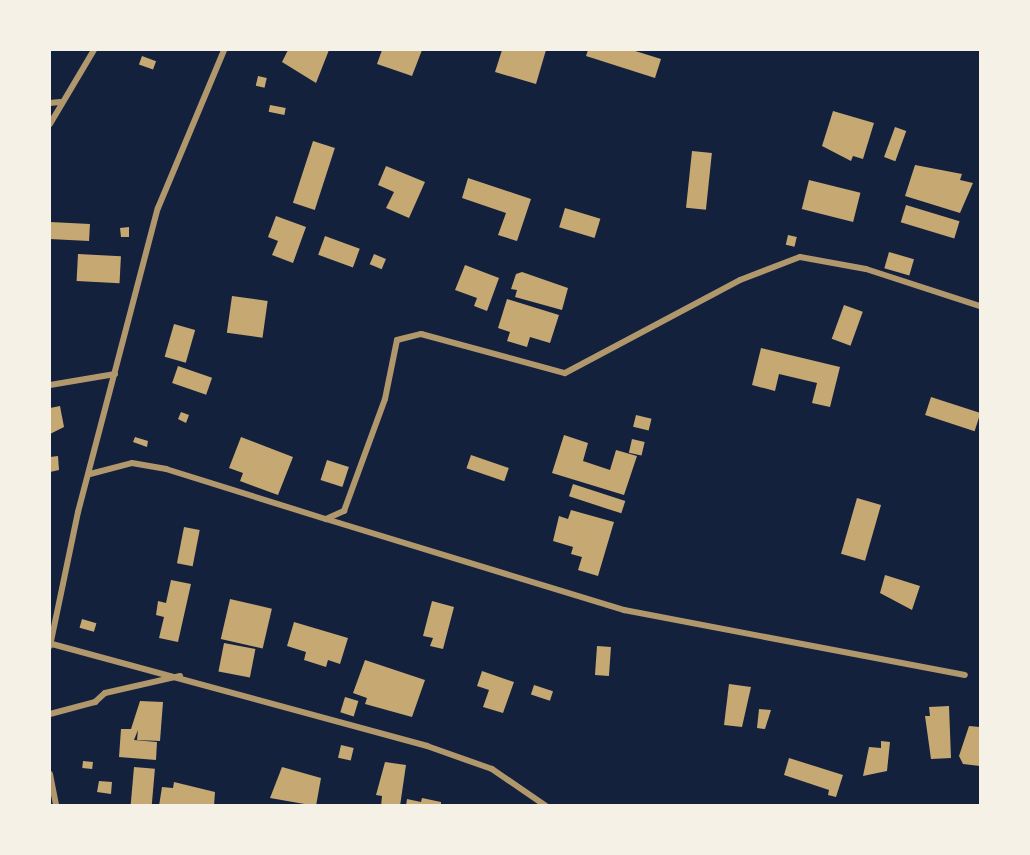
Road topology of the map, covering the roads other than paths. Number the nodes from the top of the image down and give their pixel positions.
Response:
1 (94, 50) edge
2 (224, 50) edge
3 (60, 102) junction
4 (50, 103) edge
5 (50, 124) edge
6 (981, 306) edge
7 (115, 374) junction
8 (50, 385) edge
9 (90, 474) junction
10 (326, 519) junction
11 (51, 645) edge
12 (965, 675) dead end
13 (181, 676) junction
14 (50, 714) edge
15 (50, 774) edge
16 (56, 806) edge
17 (546, 806) edge

1 - 3 street
2 - 7 street
3 - 4 street
3 - 5 street
6 - 10 street
7 - 8 street
7 - 9 street
9 - 10 street
9 - 11 street
10 - 12 street
11 - 13 street
13 - 14 street
13 - 17 street
15 - 16 street

